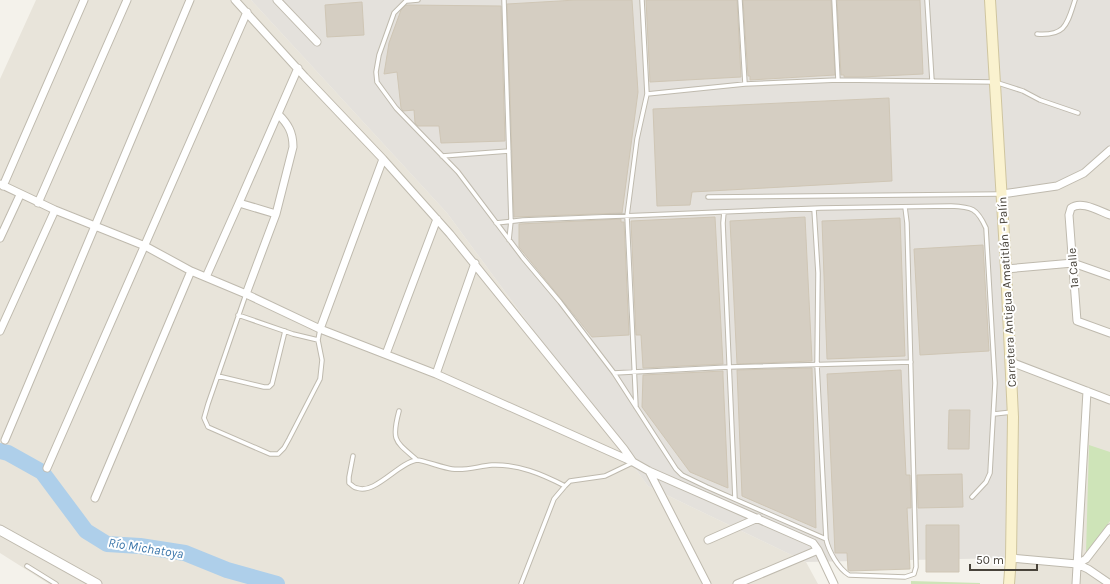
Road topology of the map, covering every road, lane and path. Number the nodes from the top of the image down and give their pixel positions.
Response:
1 (84, 0) edge
2 (127, 0) edge
3 (190, 0) edge
4 (235, 0) edge
5 (277, 0) edge
6 (407, 0) edge
7 (418, 0) edge
8 (504, 0) edge
9 (642, 0) edge
10 (740, 0) edge
11 (834, 0) edge
12 (927, 0) edge
13 (990, 0) edge
14 (1075, 0) edge
15 (247, 12) junction
16 (1037, 34) dead end
17 (317, 42) dead end
18 (298, 68) junction
19 (838, 80) junction
20 (932, 80) junction
21 (995, 82) junction
22 (745, 84) junction
23 (647, 94) junction
24 (1078, 113) dead end
25 (278, 114) junction
26 (1110, 150) edge
27 (509, 151) junction
28 (442, 156) junction
29 (383, 159) junction
30 (1, 185) edge
31 (20, 194) junction
32 (1002, 194) junction
33 (708, 197) dead end
34 (38, 203) junction
35 (240, 203) junction
36 (905, 207) junction
37 (814, 209) junction
38 (55, 210) junction
39 (724, 212) junction
40 (276, 214) junction
41 (1110, 215) edge
42 (628, 216) junction
43 (437, 220) junction
44 (511, 221) junction
45 (496, 223) junction
46 (95, 226) junction
47 (0, 238) edge
48 (509, 240) junction
49 (145, 246) junction
50 (475, 263) junction
51 (1073, 263) junction
52 (1006, 269) junction
53 (191, 270) junction
54 (1110, 276) edge
55 (206, 277) junction
56 (246, 294) junction
57 (238, 315) junction
58 (320, 329) junction
59 (0, 331) edge
60 (285, 331) junction
61 (1110, 333) edge
62 (318, 340) junction
63 (386, 354) junction
64 (911, 362) junction
65 (1011, 362) junction
66 (817, 365) junction
67 (729, 367) junction
68 (635, 372) junction
69 (614, 373) junction
70 (436, 374) junction
71 (218, 376) junction
72 (1087, 391) junction
73 (1110, 400) edge
74 (636, 408) junction
75 (399, 411) dead end
76 (1013, 412) junction
77 (994, 414) junction
78 (5, 440) dead end
79 (353, 456) dead end
80 (417, 460) junction
81 (633, 462) junction
82 (47, 468) dead end
83 (649, 471) junction
84 (565, 486) junction
85 (972, 497) dead end
86 (95, 498) dead end
87 (735, 499) junction
88 (758, 518) junction
89 (1110, 528) edge
90 (0, 530) edge
91 (826, 539) junction
92 (708, 540) dead end
93 (818, 550) junction
94 (1011, 558) junction
95 (1077, 564) junction
96 (27, 566) dead end
97 (56, 584) edge
98 (97, 584) edge
99 (521, 584) edge
100 (708, 584) edge
101 (737, 584) edge
102 (834, 584) edge
103 (1010, 584) edge
104 (1076, 584) edge
105 (1110, 584) edge

1 - 30 street
2 - 34 street
3 - 46 street
4 - 15 street
5 - 17 street
6 - 7 lane
6 - 28 lane
8 - 27 lane
9 - 23 lane
10 - 22 lane
11 - 19 lane
12 - 20 lane
13 - 21 main road, Carretera Antigua Amatitlán - Palín
14 - 16 lane
15 - 18 street
15 - 49 street
18 - 25 street
18 - 29 street
19 - 20 lane
19 - 22 lane
20 - 21 lane
21 - 24 lane
21 - 32 main road, Carretera Antigua Amatitlán - Palín
22 - 23 lane
23 - 42 lane
25 - 35 street
25 - 40 street
26 - 32 street
27 - 28 lane
27 - 44 lane
28 - 45 lane
29 - 43 street
29 - 58 street
30 - 31 street
31 - 34 street
31 - 47 street
32 - 33 lane
32 - 52 main road, Carretera Antigua Amatitlán - Palín
34 - 38 street
35 - 40 street
35 - 55 street
36 - 37 lane
36 - 64 lane
36 - 77 lane
37 - 39 lane
37 - 66 lane
38 - 46 street
38 - 59 street
39 - 42 lane
39 - 67 lane
40 - 56 street
41 - 51 street, 1a Calle
42 - 44 lane
42 - 68 lane
43 - 50 street
43 - 63 street
44 - 45 lane
44 - 48 lane
45 - 48 lane
46 - 49 street
46 - 78 street
48 - 69 lane
49 - 53 street
49 - 82 street
50 - 70 street
50 - 81 street
51 - 52 street
51 - 54 street
51 - 61 street, 1a Calle
52 - 65 main road, Carretera Antigua Amatitlán - Palín
53 - 55 street
53 - 86 street
55 - 56 street
56 - 57 lane
56 - 58 street
57 - 60 lane
57 - 71 lane
58 - 62 lane
58 - 63 street
60 - 62 lane
60 - 71 lane
62 - 71 lane
63 - 70 street
64 - 66 lane
64 - 91 lane
65 - 72 street
65 - 76 main road, Carretera Antigua Amatitlán - Palín
66 - 67 lane
66 - 91 lane
67 - 68 lane
67 - 87 lane
68 - 69 lane
68 - 74 lane
69 - 74 lane
70 - 81 street
72 - 73 street
72 - 95 street
74 - 87 lane
75 - 80 lane
76 - 77 lane
76 - 94 main road, Carretera Antigua Amatitlán - Palín
77 - 85 lane
79 - 80 lane
80 - 84 lane
81 - 83 street
81 - 84 lane
83 - 88 street
83 - 100 street
84 - 99 lane
87 - 91 lane
88 - 92 street
88 - 93 street
89 - 95 street
90 - 98 street
93 - 101 street
93 - 102 street
94 - 95 street
94 - 103 main road, Carretera Antigua Amatitlán - Palín
95 - 104 street
95 - 105 street
96 - 97 lane

